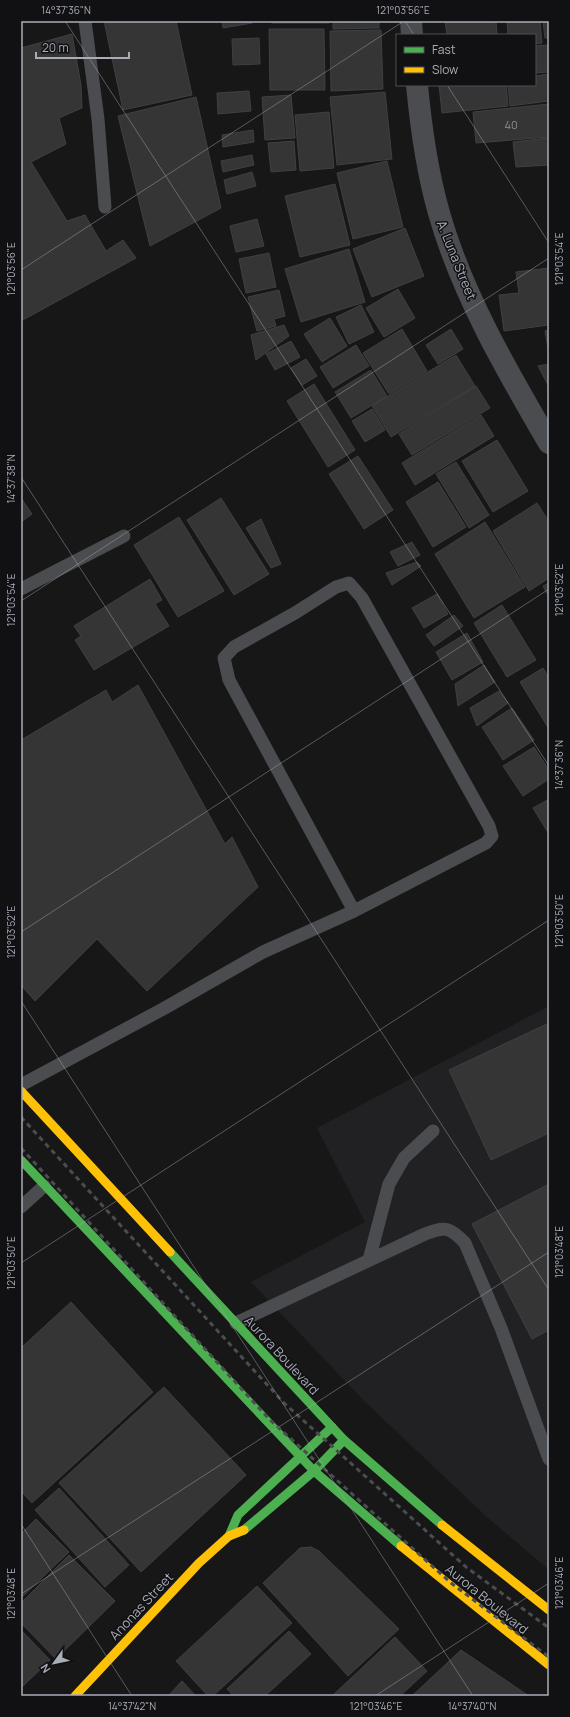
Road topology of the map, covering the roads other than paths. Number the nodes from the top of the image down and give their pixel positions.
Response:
1 (85, 21) edge
2 (411, 21) edge
3 (412, 34) edge
4 (417, 86) edge
5 (105, 207) dead end
6 (549, 443) edge
7 (124, 536) dead end
8 (21, 589) edge
9 (354, 911) junction
10 (21, 1085) edge
11 (21, 1091) edge
12 (433, 1131) dead end
13 (21, 1160) edge
14 (44, 1186) junction
15 (21, 1207) edge
16 (369, 1260) junction
17 (236, 1323) junction
18 (332, 1428) junction
19 (344, 1440) junction
20 (301, 1458) junction
21 (549, 1459) edge
22 (314, 1471) junction
23 (229, 1536) junction
24 (549, 1609) edge
25 (549, 1665) edge
26 (75, 1696) edge

1 - 5 lane
2 - 3 street
4 - 6 street, A. Luna Street
7 - 8 lane
9 - 9 lane
9 - 10 lane
11 - 17 main road, Aurora Boulevard
12 - 16 lane
13 - 14 main road, Aurora Boulevard
14 - 15 lane
14 - 20 main road, Aurora Boulevard
16 - 17 lane
16 - 21 lane
17 - 18 main road, Aurora Boulevard
18 - 19 main road, Aurora Boulevard
18 - 20 main road, Anonas Street
19 - 22 main road, Anonas Street
19 - 24 main road, Aurora Boulevard
20 - 22 main road, Aurora Boulevard
20 - 23 main road, Anonas Street
22 - 23 main road, Anonas Street
22 - 25 main road, Aurora Boulevard
23 - 26 main road, Anonas Street

